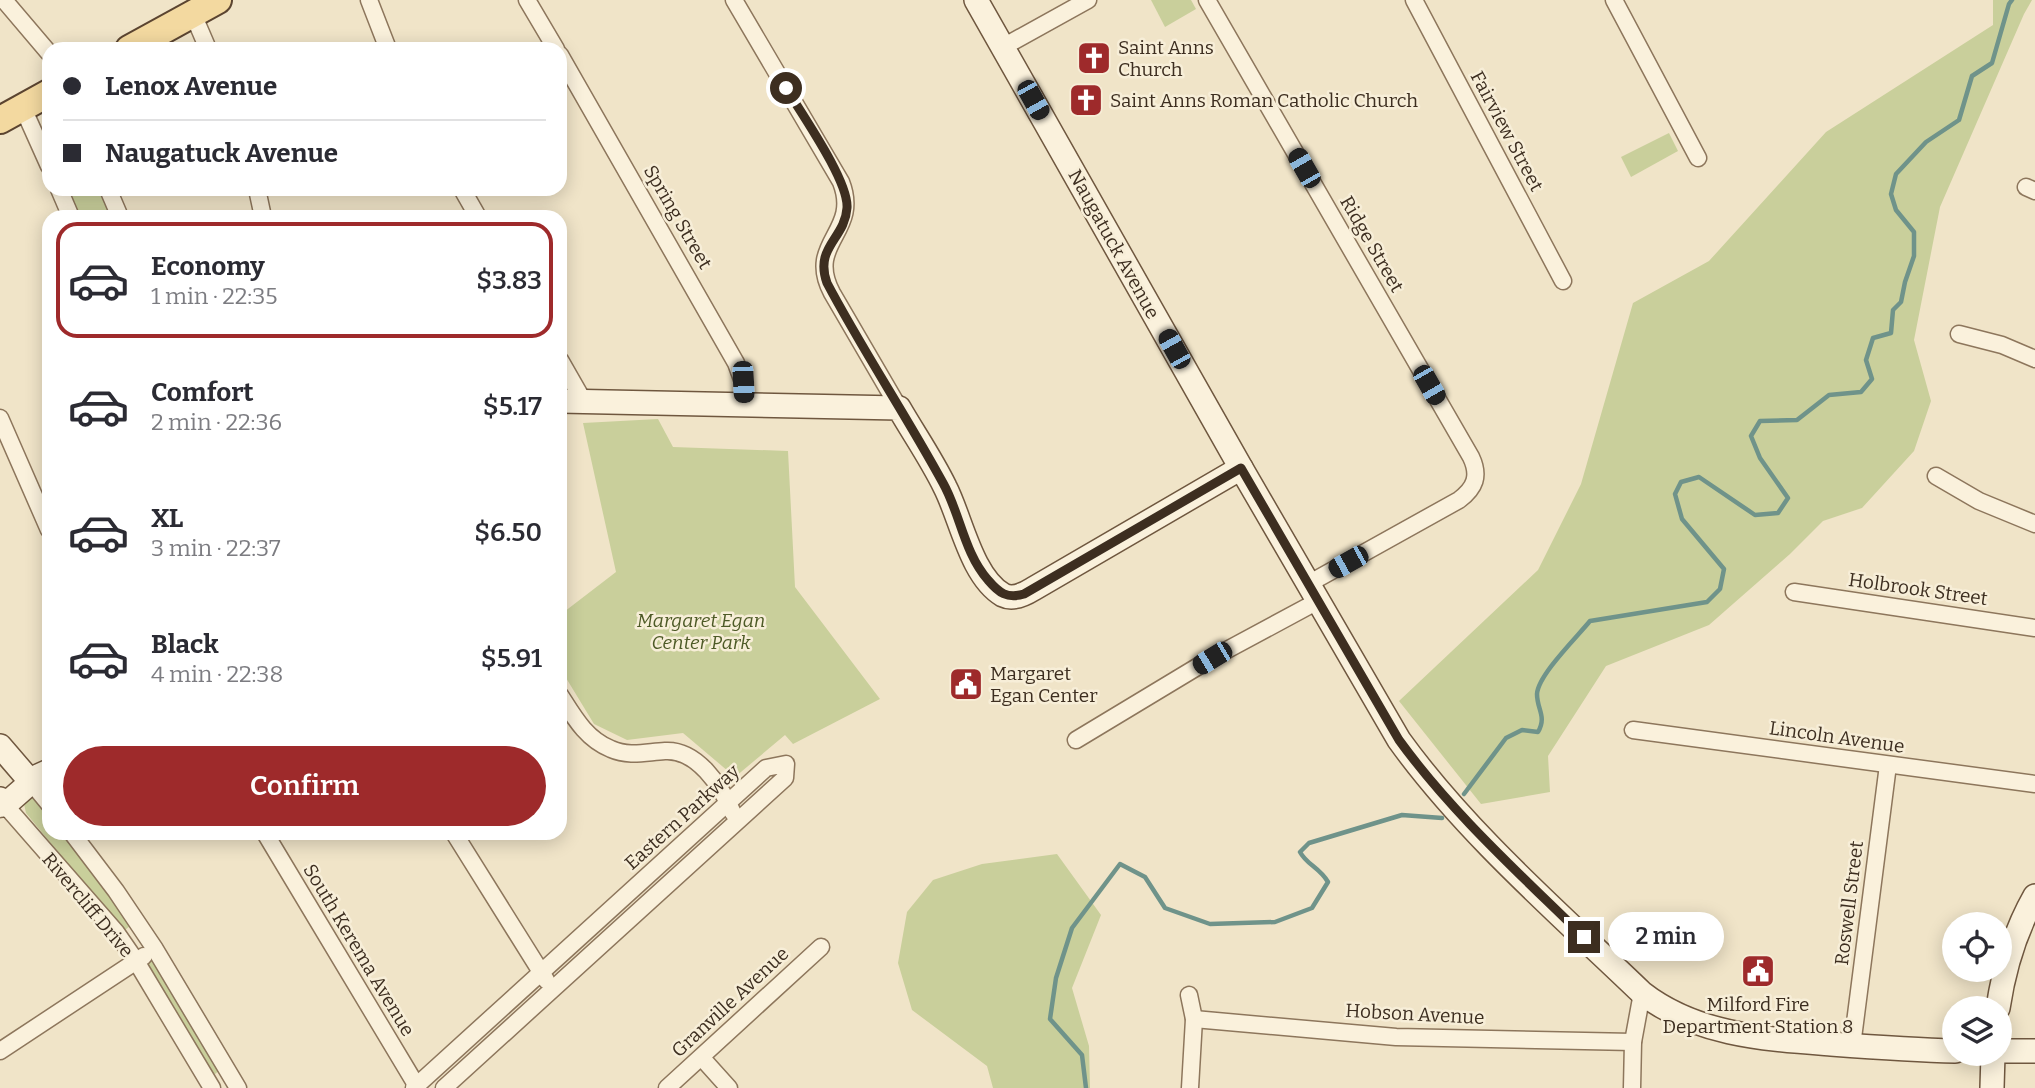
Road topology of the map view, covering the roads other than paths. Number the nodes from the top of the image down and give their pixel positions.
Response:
1 (4, 0) edge
2 (369, 0) edge
3 (527, 0) edge
4 (734, 0) edge
5 (976, 0) edge
6 (1088, 0) edge
7 (1207, 0) edge
8 (1414, 0) edge
9 (1614, 0) edge
10 (204, 5) edge
11 (141, 42) edge
12 (207, 42) edge
13 (385, 42) edge
14 (552, 42) edge
15 (42, 45) edge
16 (1003, 47) junction
17 (567, 67) edge
18 (42, 97) edge
19 (23, 107) junction
20 (0, 120) edge
21 (42, 150) edge
22 (1698, 158) dead end
23 (1563, 281) dead end
24 (1959, 334) dead end
25 (2035, 359) edge
26 (567, 372) edge
27 (567, 401) edge
28 (584, 402) junction
29 (744, 405) junction
30 (899, 408) junction
31 (0, 418) edge
32 (1241, 468) junction
33 (1936, 477) dead end
34 (42, 514) edge
35 (2035, 524) edge
36 (1313, 593) junction
37 (1794, 593) dead end
38 (2035, 628) edge
39 (567, 706) edge
40 (1633, 730) dead end
41 (1076, 740) dead end
42 (0, 746) edge
43 (1888, 765) junction
44 (40, 776) edge
45 (2035, 784) edge
46 (728, 803) junction
47 (2, 804) edge
48 (737, 822) junction
49 (77, 840) edge
50 (269, 840) edge
51 (458, 840) edge
52 (2035, 896) edge
53 (821, 947) dead end
54 (155, 949) junction
55 (136, 961) junction
56 (542, 973) junction
57 (552, 988) junction
58 (1642, 993) junction
59 (1189, 995) dead end
60 (2001, 996) edge
61 (1194, 1019) junction
62 (1633, 1042) junction
63 (1852, 1046) junction
64 (1942, 1050) edge
65 (0, 1051) edge
66 (2012, 1051) edge
67 (2035, 1051) edge
68 (702, 1058) junction
69 (1993, 1066) edge
70 (235, 1083) edge
71 (416, 1087) edge
72 (215, 1088) edge
73 (444, 1088) edge
74 (667, 1088) edge
75 (729, 1088) edge
76 (1190, 1088) edge
77 (1632, 1088) edge
78 (1992, 1088) edge

1 - 15 street
2 - 13 street
3 - 14 street
4 - 30 street
5 - 16 main road, Naugatuck Avenue
6 - 16 street
7 - 36 street, Ridge Street
8 - 23 street, Fairview Street
9 - 22 street
10 - 11 main road
10 - 12 street
16 - 32 main road, Naugatuck Avenue
17 - 29 street, Spring Street
18 - 19 main road
19 - 20 main road
19 - 21 street
24 - 25 street
26 - 28 street
27 - 28 main road
28 - 29 main road
29 - 30 main road
30 - 32 main road
31 - 34 street
32 - 36 main road, Naugatuck Avenue
33 - 35 street
36 - 41 street
36 - 58 main road, Naugatuck Avenue
37 - 38 street, Holbrook Street
39 - 46 street
40 - 43 street, Lincoln Avenue
42 - 44 main road
43 - 45 street, Lincoln Avenue
43 - 63 street, Roswell Street
44 - 47 main road
46 - 48 street
46 - 48 street, Eastern Parkway
46 - 56 street, Eastern Parkway
47 - 55 street, Rivercliff Drive
48 - 57 street, Eastern Parkway
49 - 54 street, Rivercliff Drive
50 - 71 street, South Kerema Avenue
51 - 56 street
52 - 60 main road
53 - 68 street, Granville Avenue
54 - 55 street
54 - 70 street, Rivercliff Drive
55 - 65 street
55 - 72 street, Rivercliff Drive
56 - 57 street
56 - 71 street, Eastern Parkway
57 - 73 street, Eastern Parkway
58 - 62 street
58 - 63 main road, Naugatuck Avenue
59 - 61 street
61 - 62 street, Hobson Avenue
61 - 76 street
62 - 77 street
63 - 64 main road, Naugatuck Avenue
66 - 67 main road
68 - 74 street, Granville Avenue
68 - 75 street
69 - 78 main road
70 - 72 street

